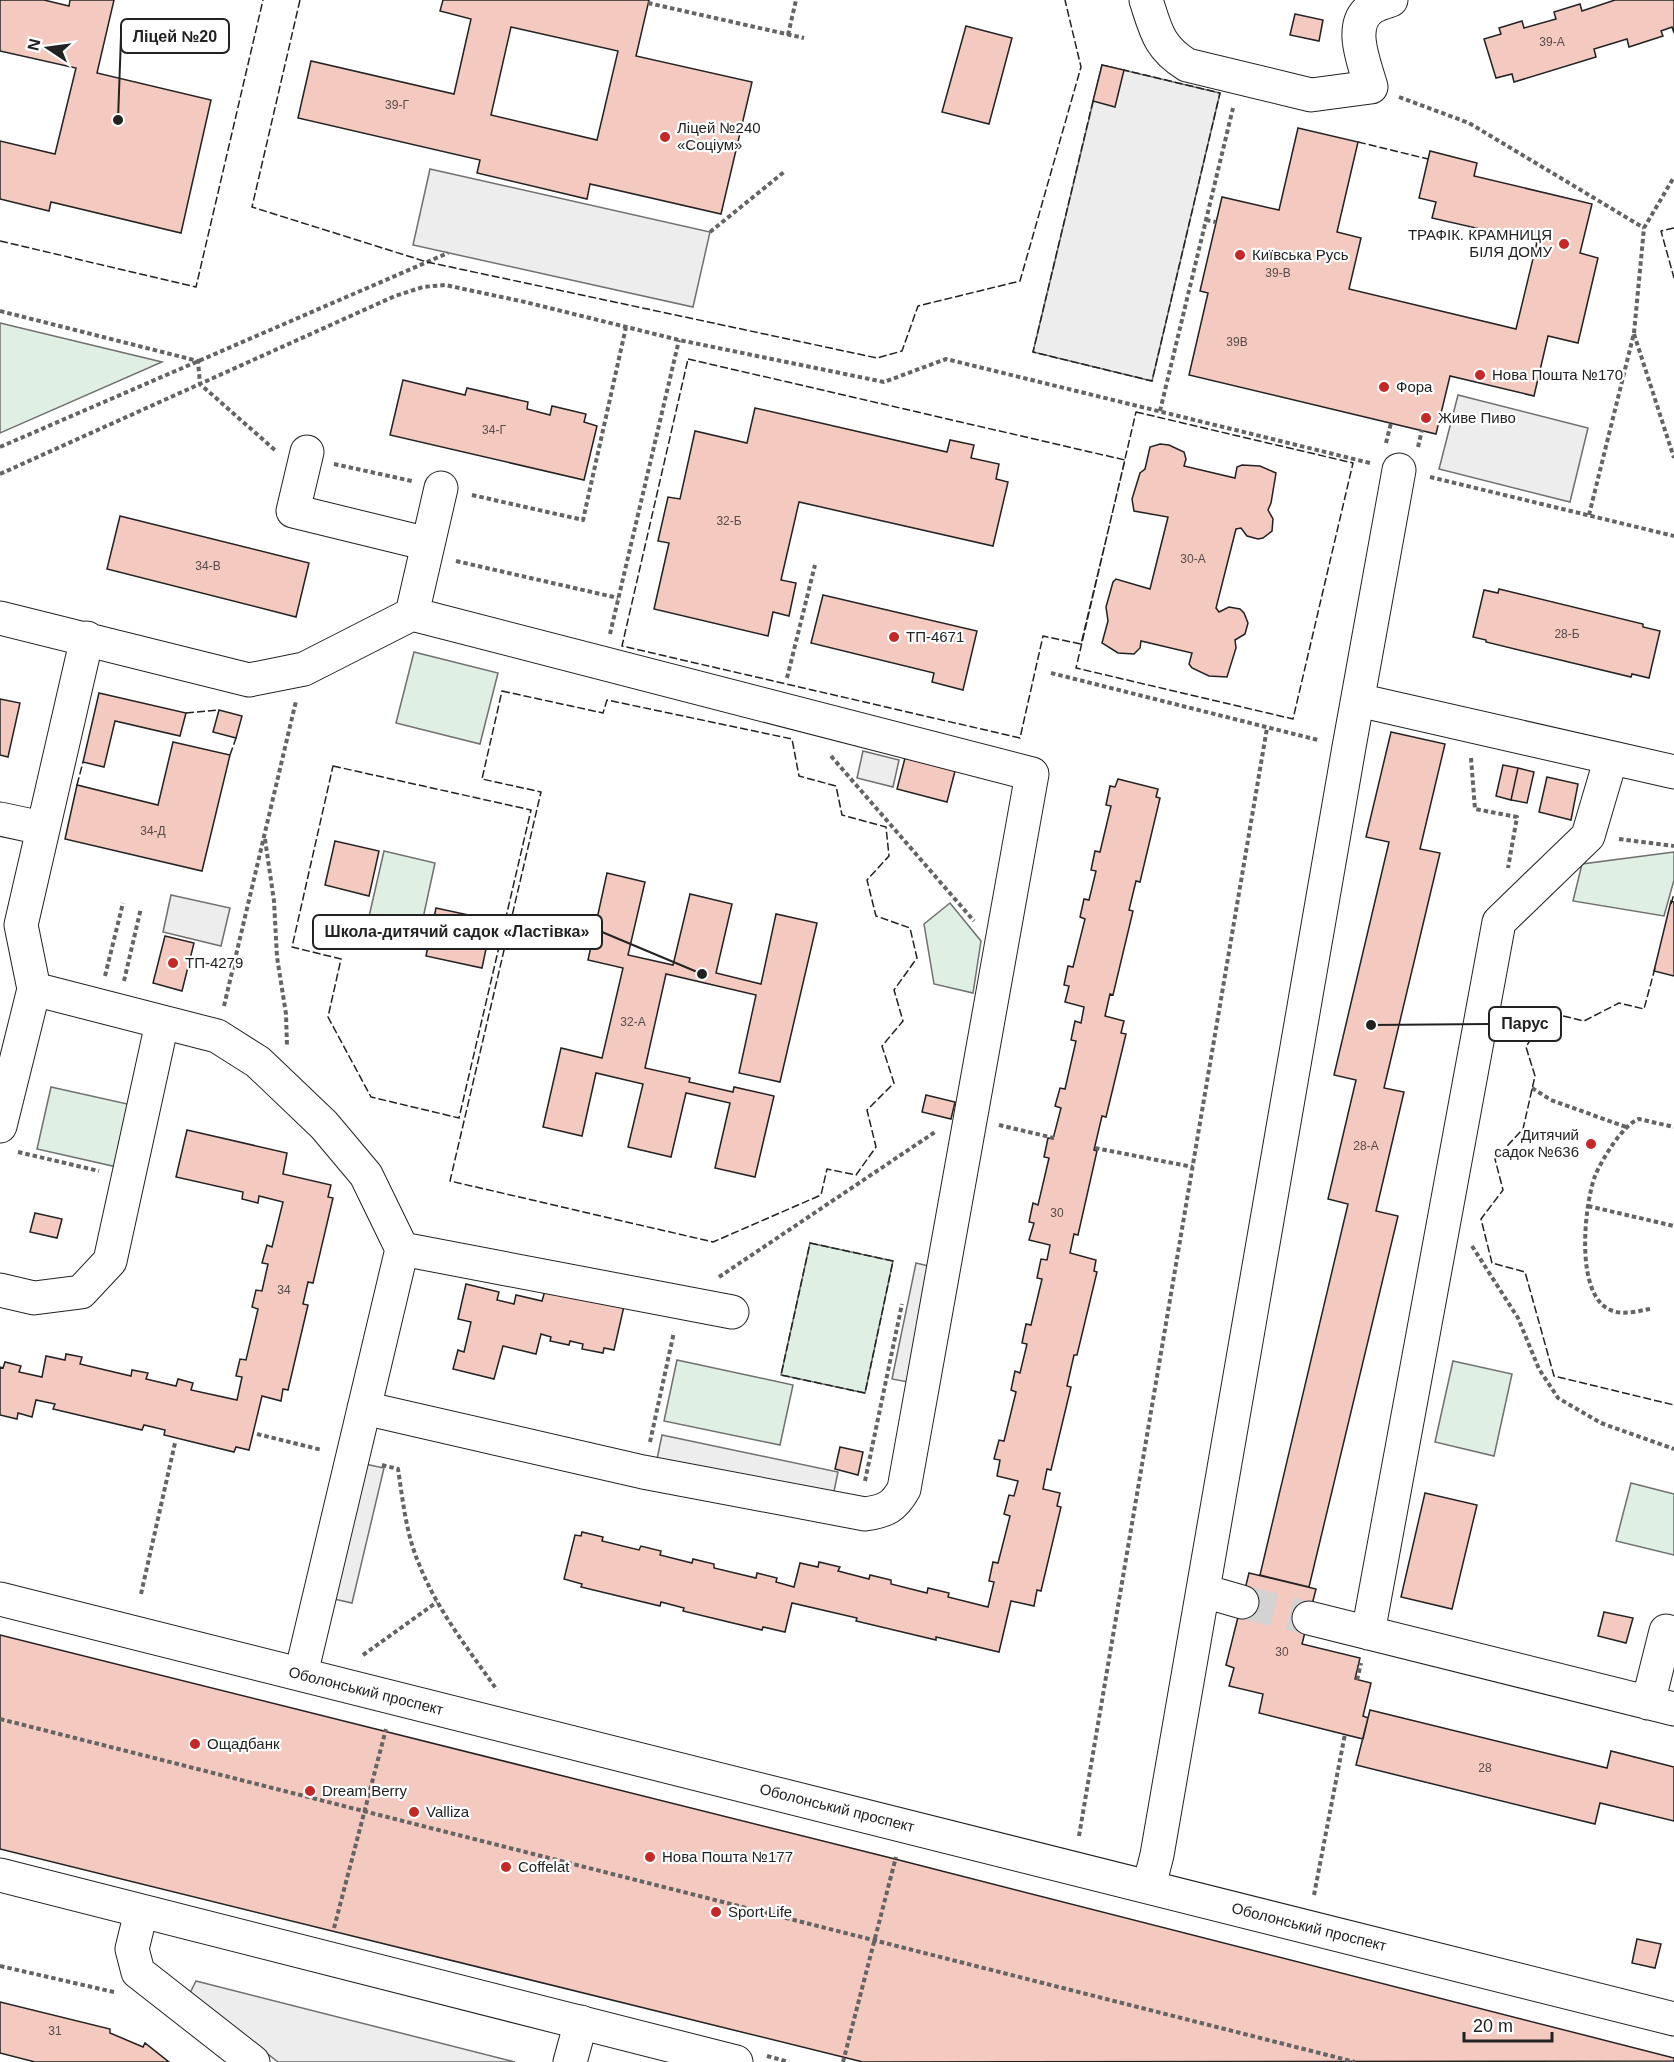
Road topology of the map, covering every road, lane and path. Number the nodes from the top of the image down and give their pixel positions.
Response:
1 (796, 0) edge
2 (1391, 0) edge
3 (1149, 1) edge
4 (648, 3) dead end
5 (788, 34) junction
6 (804, 38) dead end
7 (1240, 78) junction
8 (1371, 87) junction
9 (784, 172) dead end
10 (1674, 177) edge
11 (1206, 220) junction
12 (1216, 222) dead end
13 (1644, 228) junction
14 (710, 232) dead end
15 (448, 253) dead end
16 (0, 311) edge
17 (626, 327) junction
18 (1634, 333) junction
19 (679, 340) junction
20 (198, 361) junction
21 (200, 384) junction
22 (1160, 411) junction
23 (0, 447) edge
24 (1674, 458) edge
25 (305, 461) junction
26 (1399, 470) junction
27 (0, 474) edge
28 (441, 488) junction
29 (1589, 515) junction
30 (1674, 536) edge
31 (427, 549) junction
32 (619, 598) junction
33 (412, 614) junction
34 (0, 618) edge
35 (87, 638) junction
36 (603, 664) junction
37 (304, 669) junction
38 (1051, 674) dead end
39 (1358, 700) junction
40 (1267, 728) junction
41 (1349, 747) junction
42 (1471, 751) dead end
43 (1611, 758) junction
44 (1674, 772) edge
45 (0, 819) edge
46 (42, 828) junction
47 (264, 836) junction
48 (1588, 836) junction
49 (1674, 846) edge
50 (1507, 875) dead end
51 (123, 903) dead end
52 (141, 908) dead end
53 (34, 989) junction
54 (107, 1008) junction
55 (162, 1023) junction
56 (217, 1036) junction
57 (1532, 1088) dead end
58 (290, 1092) junction
59 (970, 1119) junction
60 (1626, 1127) junction
61 (1674, 1127) edge
62 (6, 1138) edge
63 (1054, 1138) dead end
64 (1095, 1148) dead end
65 (1193, 1167) junction
66 (128, 1177) junction
67 (1588, 1206) junction
68 (1674, 1226) edge
69 (1468, 1237) dead end
70 (402, 1249) junction
71 (0, 1290) edge
72 (681, 1302) junction
73 (1650, 1309) dead end
74 (732, 1312) dead end
75 (364, 1408) junction
76 (257, 1434) dead end
77 (175, 1443) dead end
78 (1674, 1449) edge
79 (352, 1458) junction
80 (644, 1472) junction
81 (1204, 1591) junction
82 (141, 1594) dead end
83 (0, 1599) edge
84 (437, 1602) junction
85 (1242, 1602) tunnel mouth
86 (1309, 1618) tunnel mouth
87 (1368, 1633) junction
88 (1674, 1633) edge
89 (363, 1655) dead end
90 (301, 1674) junction
91 (497, 1691) dead end
92 (1661, 1706) edge
93 (0, 1719) edge
94 (385, 1732) dead end
95 (1345, 1734) dead end
96 (365, 1812) junction
97 (1079, 1836) dead end
98 (895, 1858) dead end
99 (0, 1875) edge
100 (1149, 1886) junction
101 (1314, 1894) dead end
102 (141, 1911) junction
103 (333, 1931) dead end
104 (875, 1941) junction
105 (0, 1966) edge
106 (121, 1994) dead end
107 (1674, 2019) edge
108 (580, 2022) junction
109 (253, 2062) edge
110 (570, 2062) edge
111 (736, 2062) edge
112 (843, 2062) edge
113 (1355, 2062) edge

1 - 5 path
2 - 8 main road
3 - 7 main road
4 - 5 path
5 - 6 path
7 - 8 main road
7 - 11 path
8 - 13 path
9 - 14 path
10 - 13 path
11 - 12 path
11 - 22 path
13 - 18 path
15 - 20 path
16 - 20 path
17 - 19 path
17 - 21 path
17 - 28 path
18 - 24 path
18 - 29 path
19 - 22 path
19 - 32 path
20 - 21 path
20 - 23 path
21 - 25 path
21 - 27 path
22 - 26 path
25 - 28 path
25 - 31 main road
26 - 29 path
26 - 39 main road
28 - 31 main road
29 - 30 path
31 - 32 path
31 - 33 main road
32 - 36 path
33 - 36 main road
33 - 37 main road
34 - 35 main road
35 - 37 main road
35 - 46 main road
36 - 59 main road
37 - 47 path
38 - 40 path
39 - 41 main road
39 - 43 main road
40 - 41 path
40 - 65 path
41 - 81 main road
42 - 50 path
43 - 44 main road
43 - 48 main road
45 - 46 main road
46 - 53 main road
47 - 56 path
47 - 58 path
48 - 49 path
48 - 87 main road
51 - 54 path
52 - 54 path
53 - 54 main road
53 - 62 main road
54 - 55 main road
55 - 56 main road
55 - 66 main road
56 - 58 main road
57 - 60 path
58 - 70 main road
59 - 63 path
59 - 72 path
59 - 80 main road
60 - 61 path
60 - 67 path
62 - 66 path
64 - 65 path
65 - 97 path
66 - 71 main road
67 - 68 path
67 - 73 path
69 - 78 path
70 - 72 main road
70 - 75 main road
72 - 74 main road
72 - 80 path
75 - 79 main road
75 - 80 main road
76 - 79 path
77 - 82 path
79 - 84 path
79 - 90 main road
81 - 85 main road
81 - 100 main road
83 - 90 main road, Оболонський проспект
84 - 89 path
84 - 91 path
86 - 87 main road
87 - 92 main road
88 - 92 main road
90 - 100 main road, Оболонський проспект
93 - 96 path
94 - 96 path
95 - 101 path
96 - 103 path
96 - 104 path
98 - 104 path
99 - 102 main road
100 - 107 main road, Оболонський проспект
102 - 108 main road
102 - 109 main road
104 - 112 path
104 - 113 path
105 - 106 path
108 - 110 main road
108 - 111 main road

